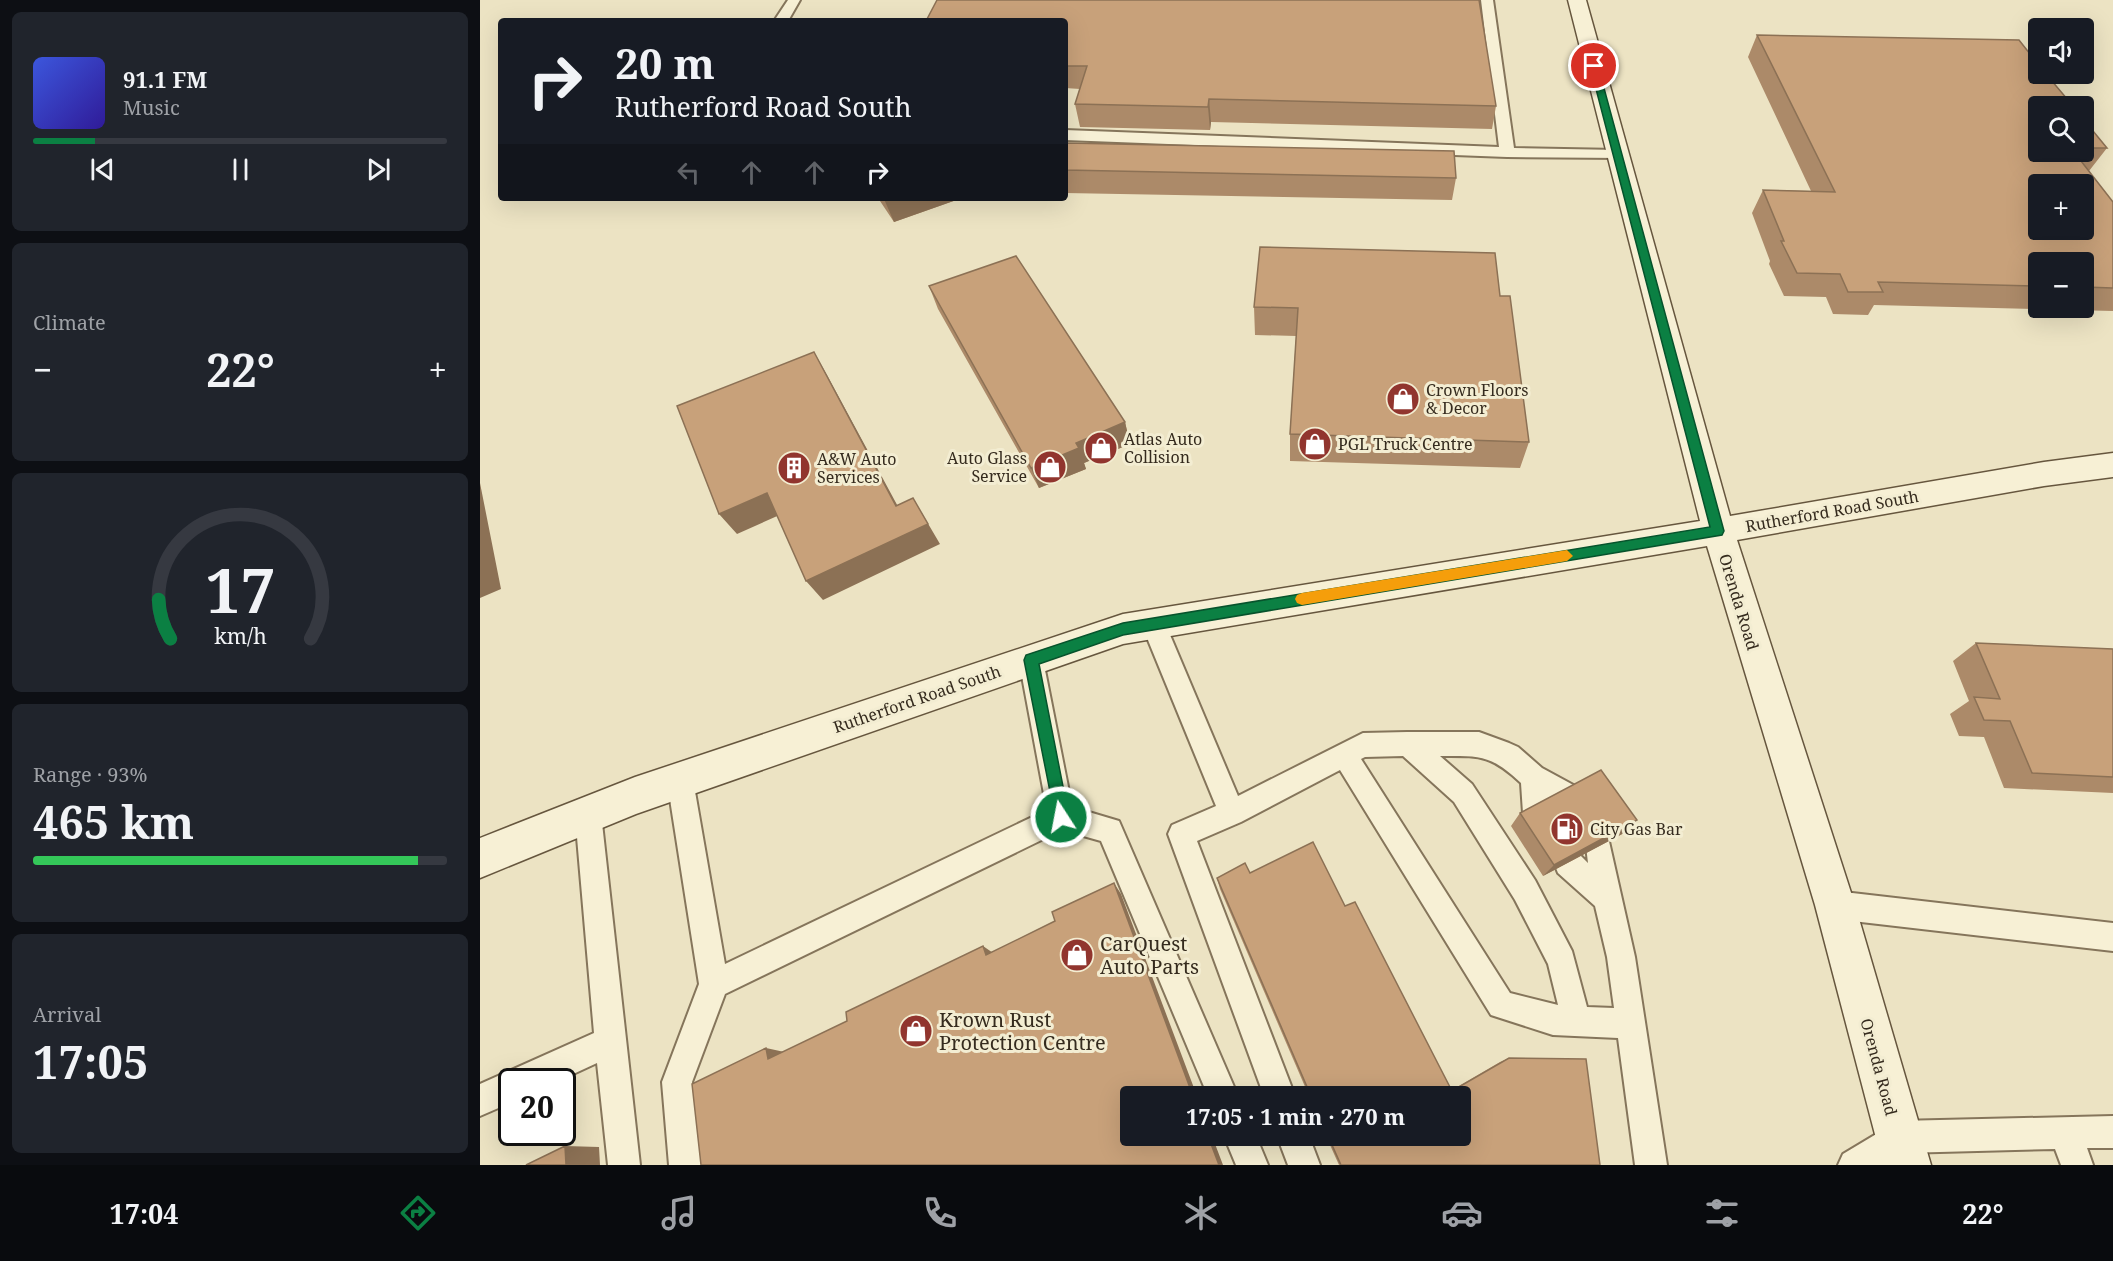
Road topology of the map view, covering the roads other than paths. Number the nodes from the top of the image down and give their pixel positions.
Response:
1 (794, 0) edge
2 (1487, 0) edge
3 (1577, 0) edge
4 (783, 18) edge
5 (1068, 135) edge
6 (1507, 152) junction
7 (1618, 154) junction
8 (2113, 465) edge
9 (1718, 531) junction
10 (1153, 623) junction
11 (1031, 660) junction
12 (1407, 744) junction
13 (1344, 754) junction
14 (1533, 777) junction
15 (680, 780) junction
16 (1568, 796) edge
17 (1232, 813) junction
18 (1536, 813) edge
19 (588, 814) junction
20 (1061, 817) junction
21 (1599, 846) edge
22 (480, 858) edge
23 (1568, 863) edge
24 (1607, 898) junction
25 (1835, 905) junction
26 (2113, 937) edge
27 (714, 984) junction
28 (1576, 1021) junction
29 (1631, 1024) junction
30 (610, 1041) junction
31 (551, 1068) edge
32 (1219, 1086) edge
33 (1275, 1086) edge
34 (498, 1092) edge
35 (480, 1100) edge
36 (2113, 1132) edge
37 (2065, 1133) junction
38 (1244, 1146) edge
39 (1297, 1146) edge
40 (1902, 1151) edge
41 (624, 1165) edge
42 (685, 1165) edge
43 (1252, 1165) edge
44 (1304, 1165) edge
45 (1651, 1165) edge
46 (1854, 1165) edge
47 (2077, 1165) edge

1 - 4 lane
2 - 6 lane
3 - 7 street, Orenda Road
5 - 6 lane
6 - 7 lane
7 - 9 street, Orenda Road
8 - 9 street, Rutherford Road South
9 - 10 street, Rutherford Road South
9 - 25 street, Orenda Road
10 - 11 street, Rutherford Road South
10 - 17 lane
11 - 15 street, Rutherford Road South
11 - 20 lane
12 - 13 lane
12 - 14 lane
12 - 28 lane
13 - 17 lane
13 - 28 lane
14 - 16 lane
14 - 18 lane
15 - 19 street, Rutherford Road South
15 - 27 lane
17 - 33 lane
19 - 22 street, Rutherford Road South
19 - 30 lane
20 - 27 lane
20 - 32 lane
21 - 24 lane
23 - 24 lane
24 - 29 lane
25 - 26 lane
25 - 40 street, Orenda Road
27 - 42 lane
28 - 29 lane
29 - 45 lane
30 - 31 lane
30 - 41 lane
34 - 35 lane
36 - 37 lane
37 - 40 lane
37 - 47 lane
38 - 43 lane
39 - 44 lane
40 - 46 lane

